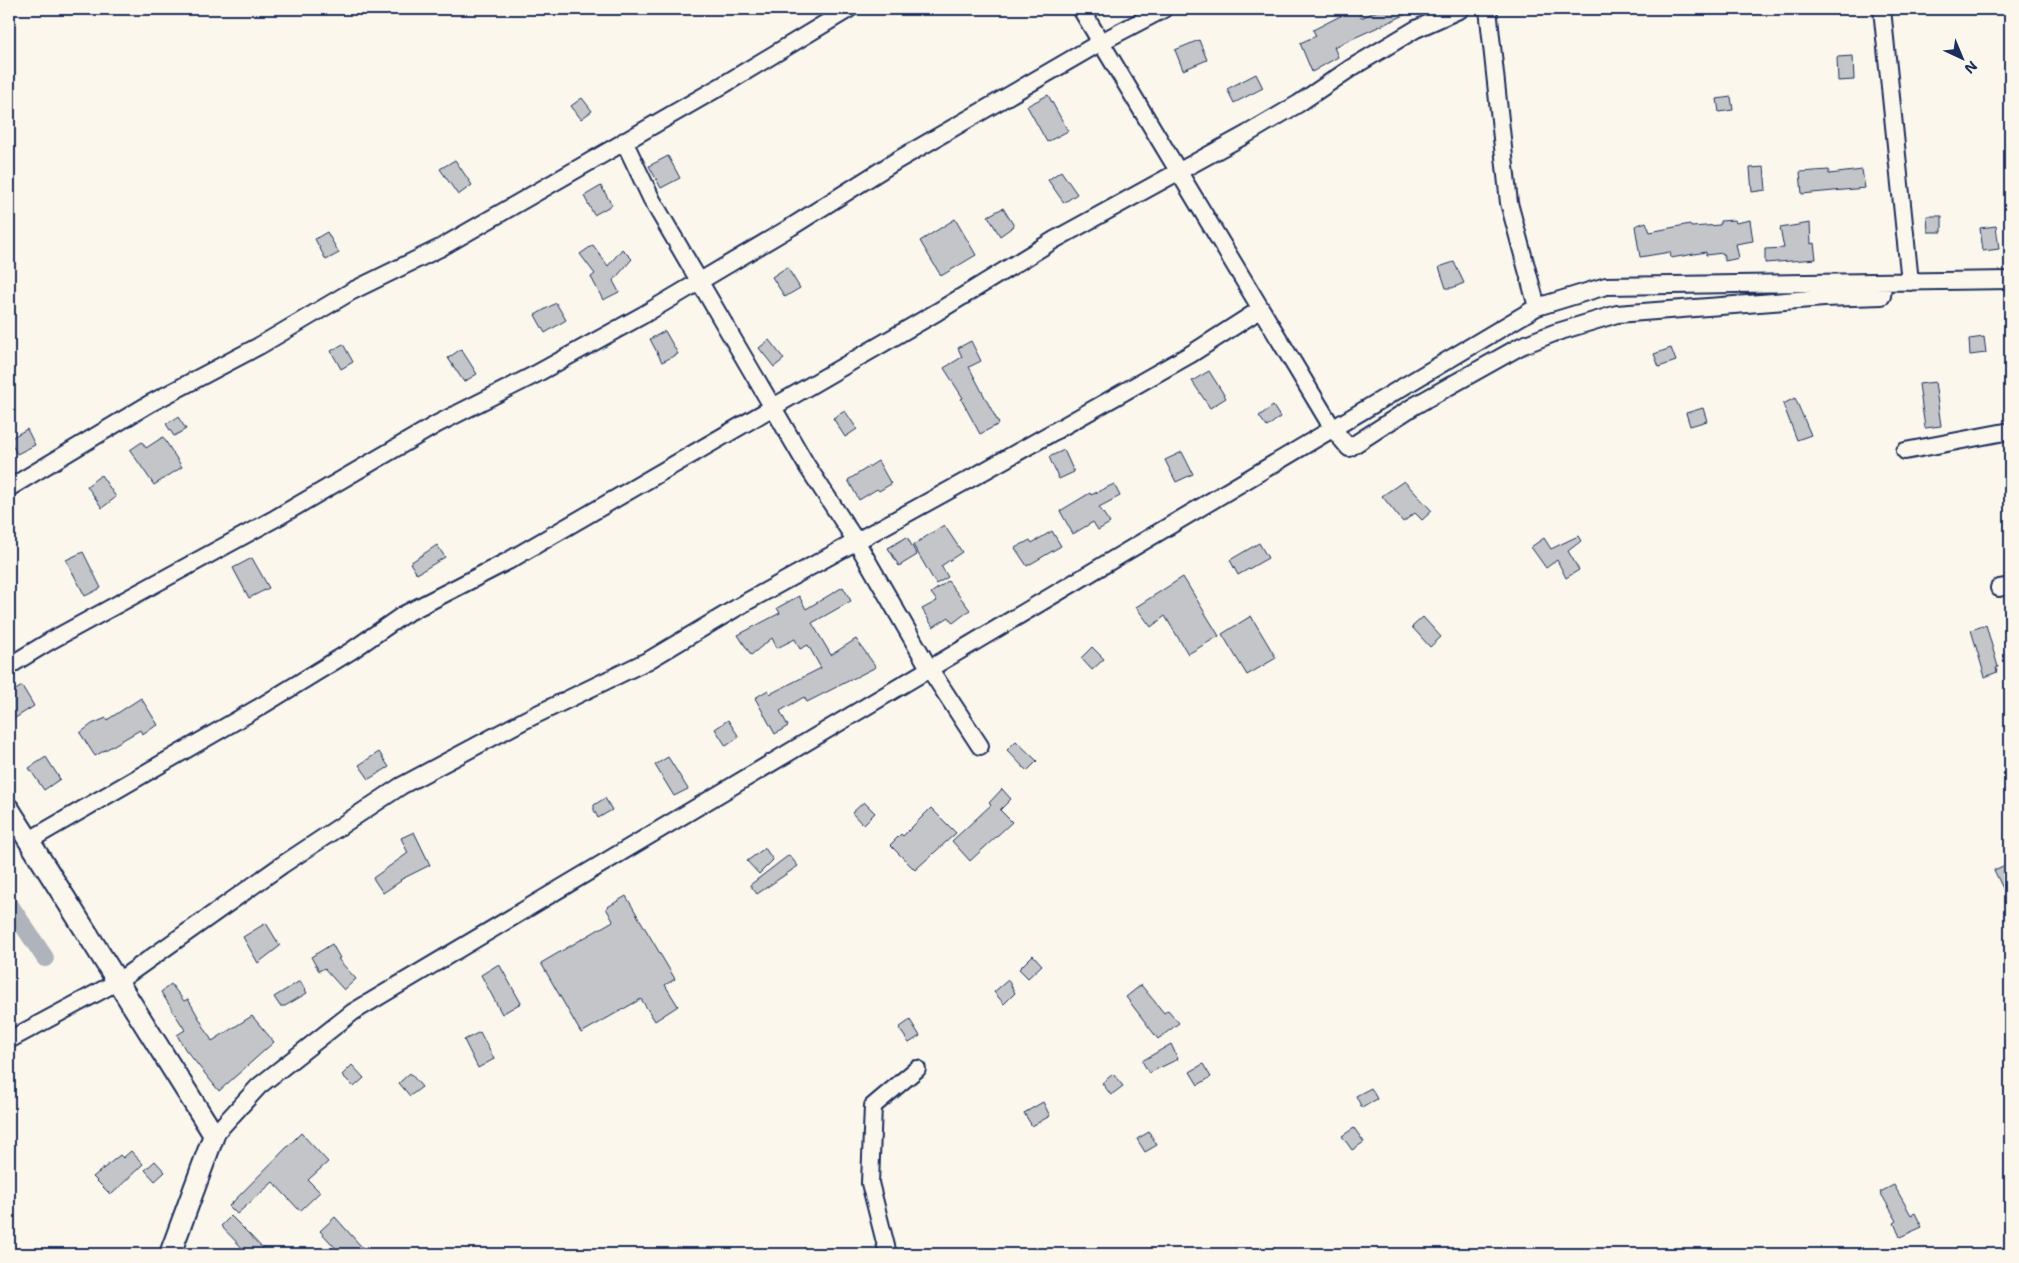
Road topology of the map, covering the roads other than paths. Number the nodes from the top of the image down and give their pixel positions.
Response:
1 (849, 9) edge
2 (1081, 9) edge
3 (1164, 9) edge
4 (1461, 9) edge
5 (1488, 9) edge
6 (1882, 9) edge
7 (1101, 42) junction
8 (624, 141) junction
9 (1180, 173) junction
10 (2010, 280) edge
11 (699, 282) junction
12 (1883, 282) junction
13 (1910, 282) junction
14 (1536, 307) junction
15 (1261, 309) junction
16 (774, 408) junction
17 (1333, 429) junction
18 (2010, 431) edge
19 (1905, 451) dead end
20 (9, 488) edge
21 (856, 542) junction
22 (9, 666) edge
23 (929, 668) junction
24 (980, 746) dead end
25 (9, 809) edge
26 (28, 841) junction
27 (117, 982) junction
28 (9, 1040) edge
29 (917, 1069) dead end
30 (214, 1135) junction
31 (170, 1254) edge
32 (888, 1254) edge

1 - 8 street
2 - 7 street
3 - 7 street
4 - 9 street
5 - 14 street
6 - 13 street
7 - 9 street
7 - 11 street
8 - 11 street
8 - 20 street
9 - 15 street
9 - 16 street
10 - 13 street
11 - 16 street
11 - 22 street
12 - 13 street
12 - 14 street
12 - 17 street
14 - 17 street
15 - 17 street
15 - 21 street
16 - 21 street
16 - 26 street
17 - 23 street
18 - 19 street
21 - 23 street
21 - 27 street
23 - 24 street
23 - 30 street
25 - 26 street
26 - 27 street
27 - 28 street
27 - 30 street
29 - 32 street
30 - 31 street

